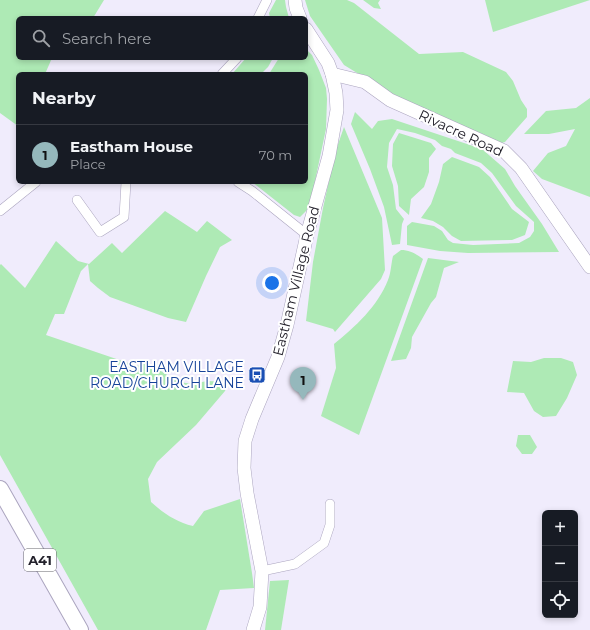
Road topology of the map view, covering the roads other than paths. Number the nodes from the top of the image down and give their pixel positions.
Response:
1 (267, 0) edge
2 (295, 0) edge
3 (259, 16) edge
4 (299, 16) edge
5 (308, 33) edge
6 (235, 60) edge
7 (224, 72) edge
8 (332, 74) junction
9 (34, 184) edge
10 (126, 184) edge
11 (241, 184) edge
12 (77, 200) dead end
13 (0, 211) edge
14 (306, 235) junction
15 (590, 267) edge
16 (0, 489) edge
17 (330, 504) dead end
18 (262, 571) junction
19 (80, 630) edge
20 (253, 630) edge

1 - 3 street
2 - 4 main road
5 - 8 main road, Eastham Village Road
6 - 7 street
8 - 14 main road, Eastham Village Road
8 - 15 main road, Rivacre Road
9 - 13 street
10 - 12 street
11 - 14 street
14 - 18 main road, Eastham Village Road
16 - 19 highway, A41
17 - 18 street
18 - 20 main road, Eastham Village Road

